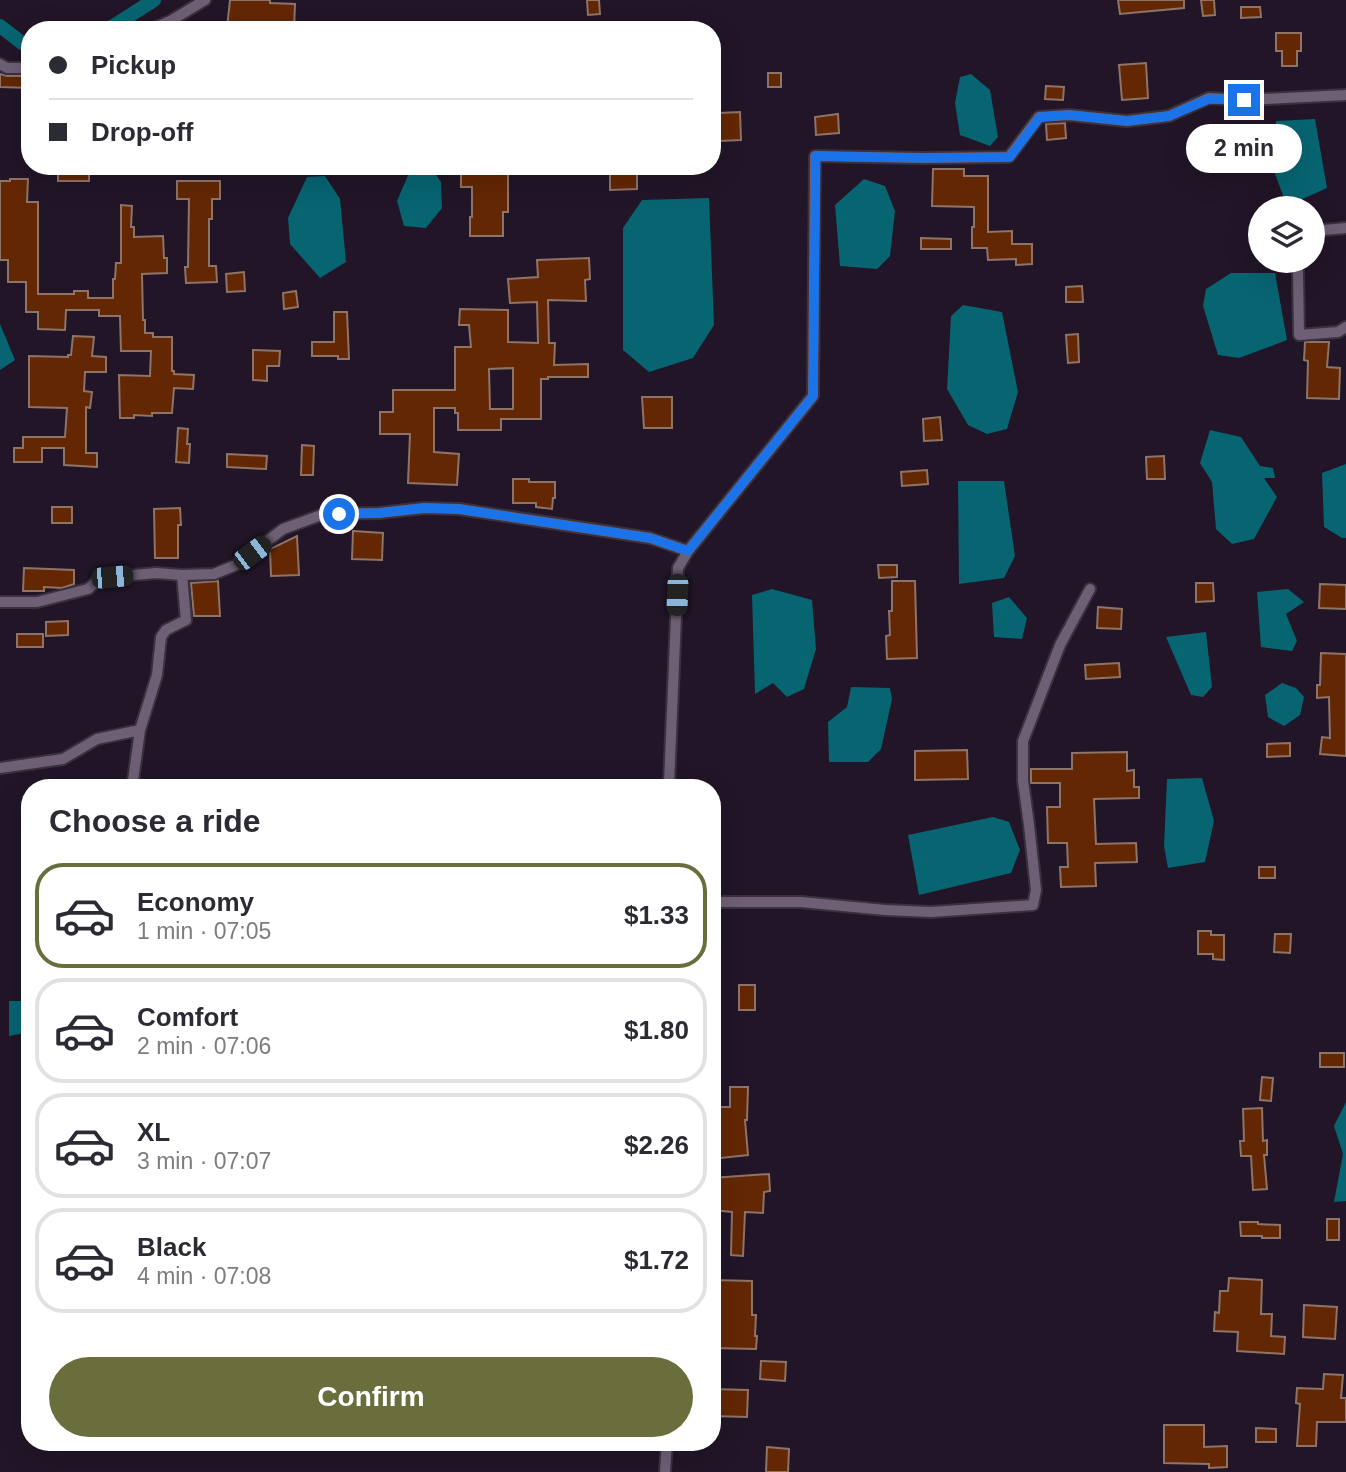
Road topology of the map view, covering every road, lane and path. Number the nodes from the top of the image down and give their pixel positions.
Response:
1 (205, 0) edge
2 (170, 21) edge
3 (0, 64) edge
4 (21, 68) edge
5 (1346, 95) edge
6 (1346, 228) edge
7 (1325, 230) edge
8 (1296, 273) edge
9 (1346, 327) edge
10 (688, 551) junction
11 (183, 575) junction
12 (1090, 589) dead end
13 (0, 601) edge
14 (140, 730) junction
15 (0, 768) edge
16 (133, 779) edge
17 (669, 779) edge
18 (721, 902) edge
19 (666, 1451) edge
20 (665, 1472) edge

1 - 2 street
3 - 4 street
5 - 10 street
6 - 7 street
8 - 9 street
10 - 11 street
10 - 17 street
11 - 13 street
11 - 14 street
12 - 18 street
14 - 15 street
14 - 16 street
19 - 20 street

